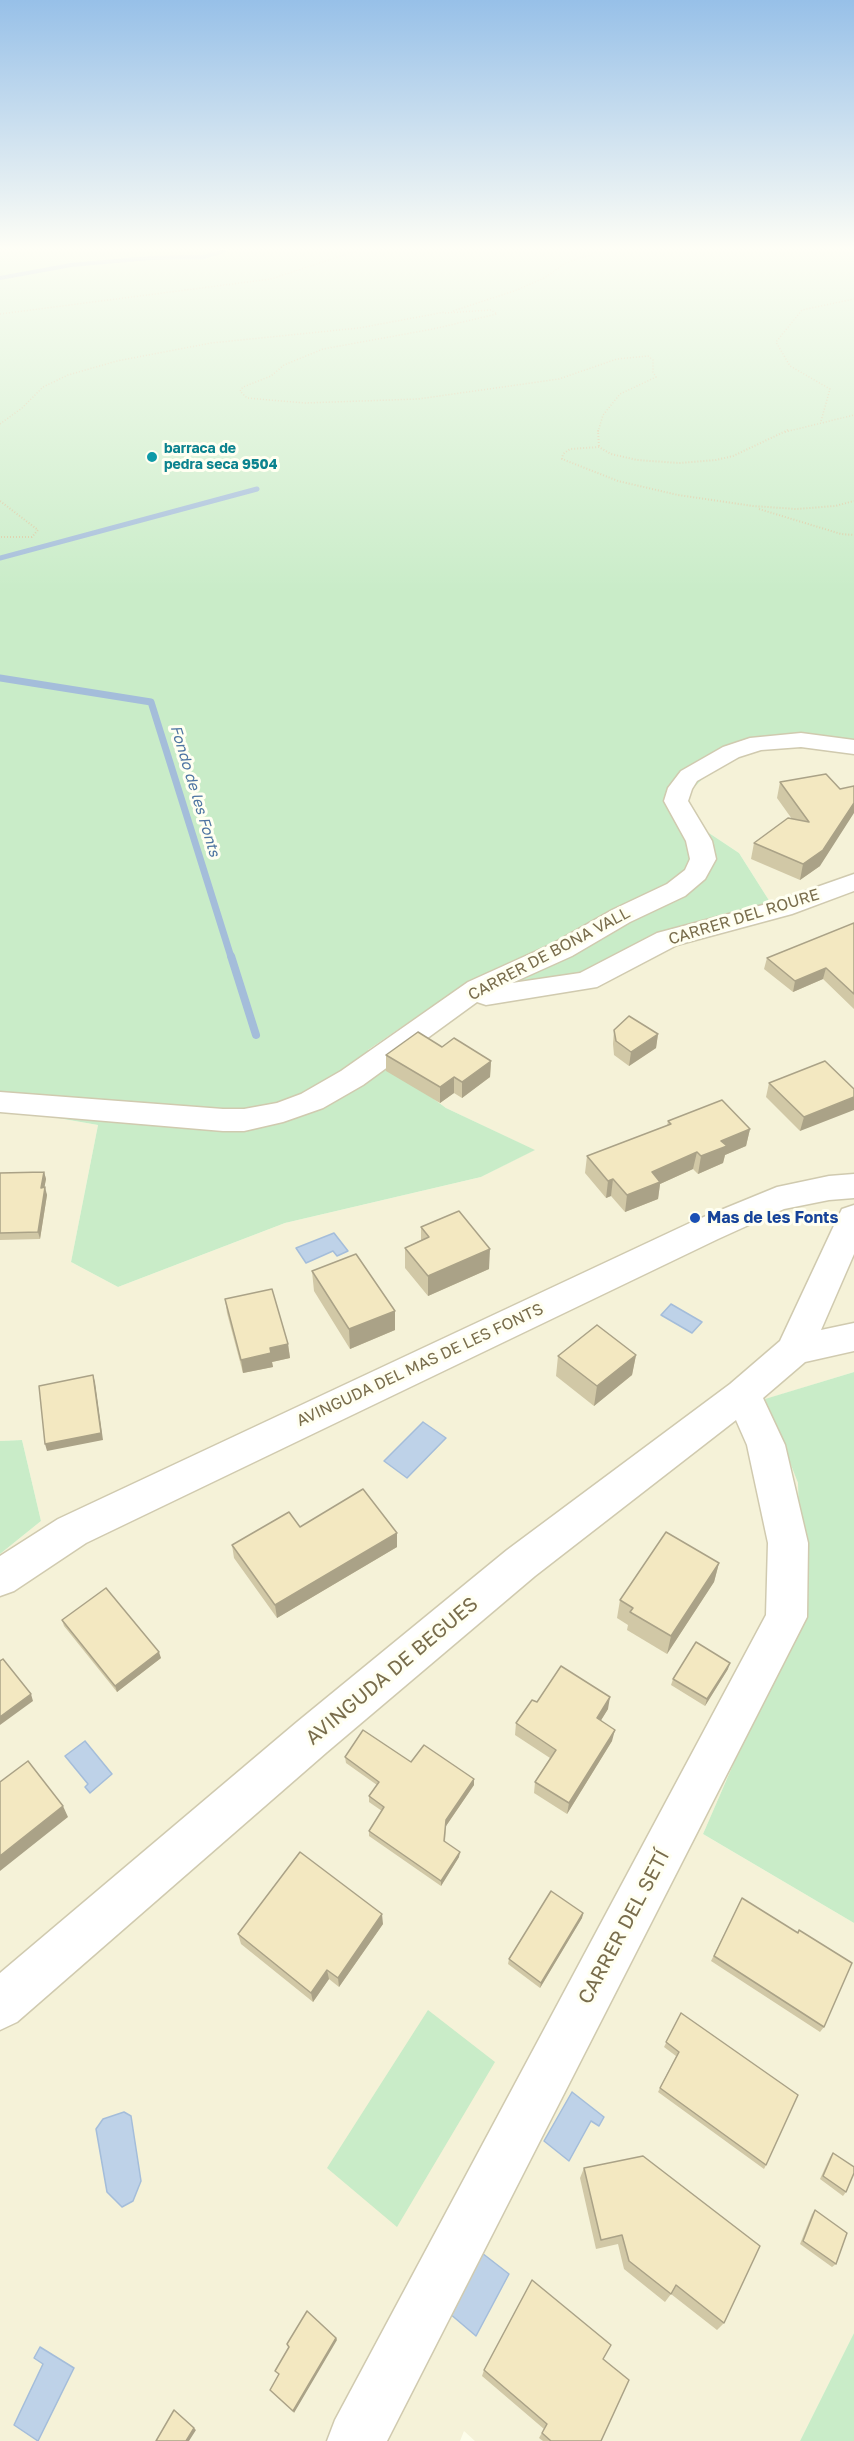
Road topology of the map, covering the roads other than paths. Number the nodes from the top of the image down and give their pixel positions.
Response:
1 (854, 747) edge
2 (854, 882) edge
3 (462, 999) junction
4 (0, 1102) edge
5 (854, 1174) edge
6 (854, 1186) edge
7 (854, 1217) edge
8 (854, 1337) edge
9 (794, 1350) junction
10 (743, 1394) junction
11 (0, 1578) edge
12 (0, 2005) edge
13 (356, 2441) edge

1 - 3 street, CARRER DE BONA VALL
2 - 3 street, CARRER DEL ROURE
3 - 4 street, CARRER DE BONA VALL
5 - 6 street
6 - 11 street, AVINGUDA DEL MAS DE LES FONTS
7 - 9 street, AVINGUDA DE BEGUES
8 - 9 street, AVINGUDA DE BEGUES
9 - 10 street, AVINGUDA DE BEGUES
10 - 12 street, AVINGUDA DE BEGUES
10 - 13 street, CARRER DEL SETÍ

